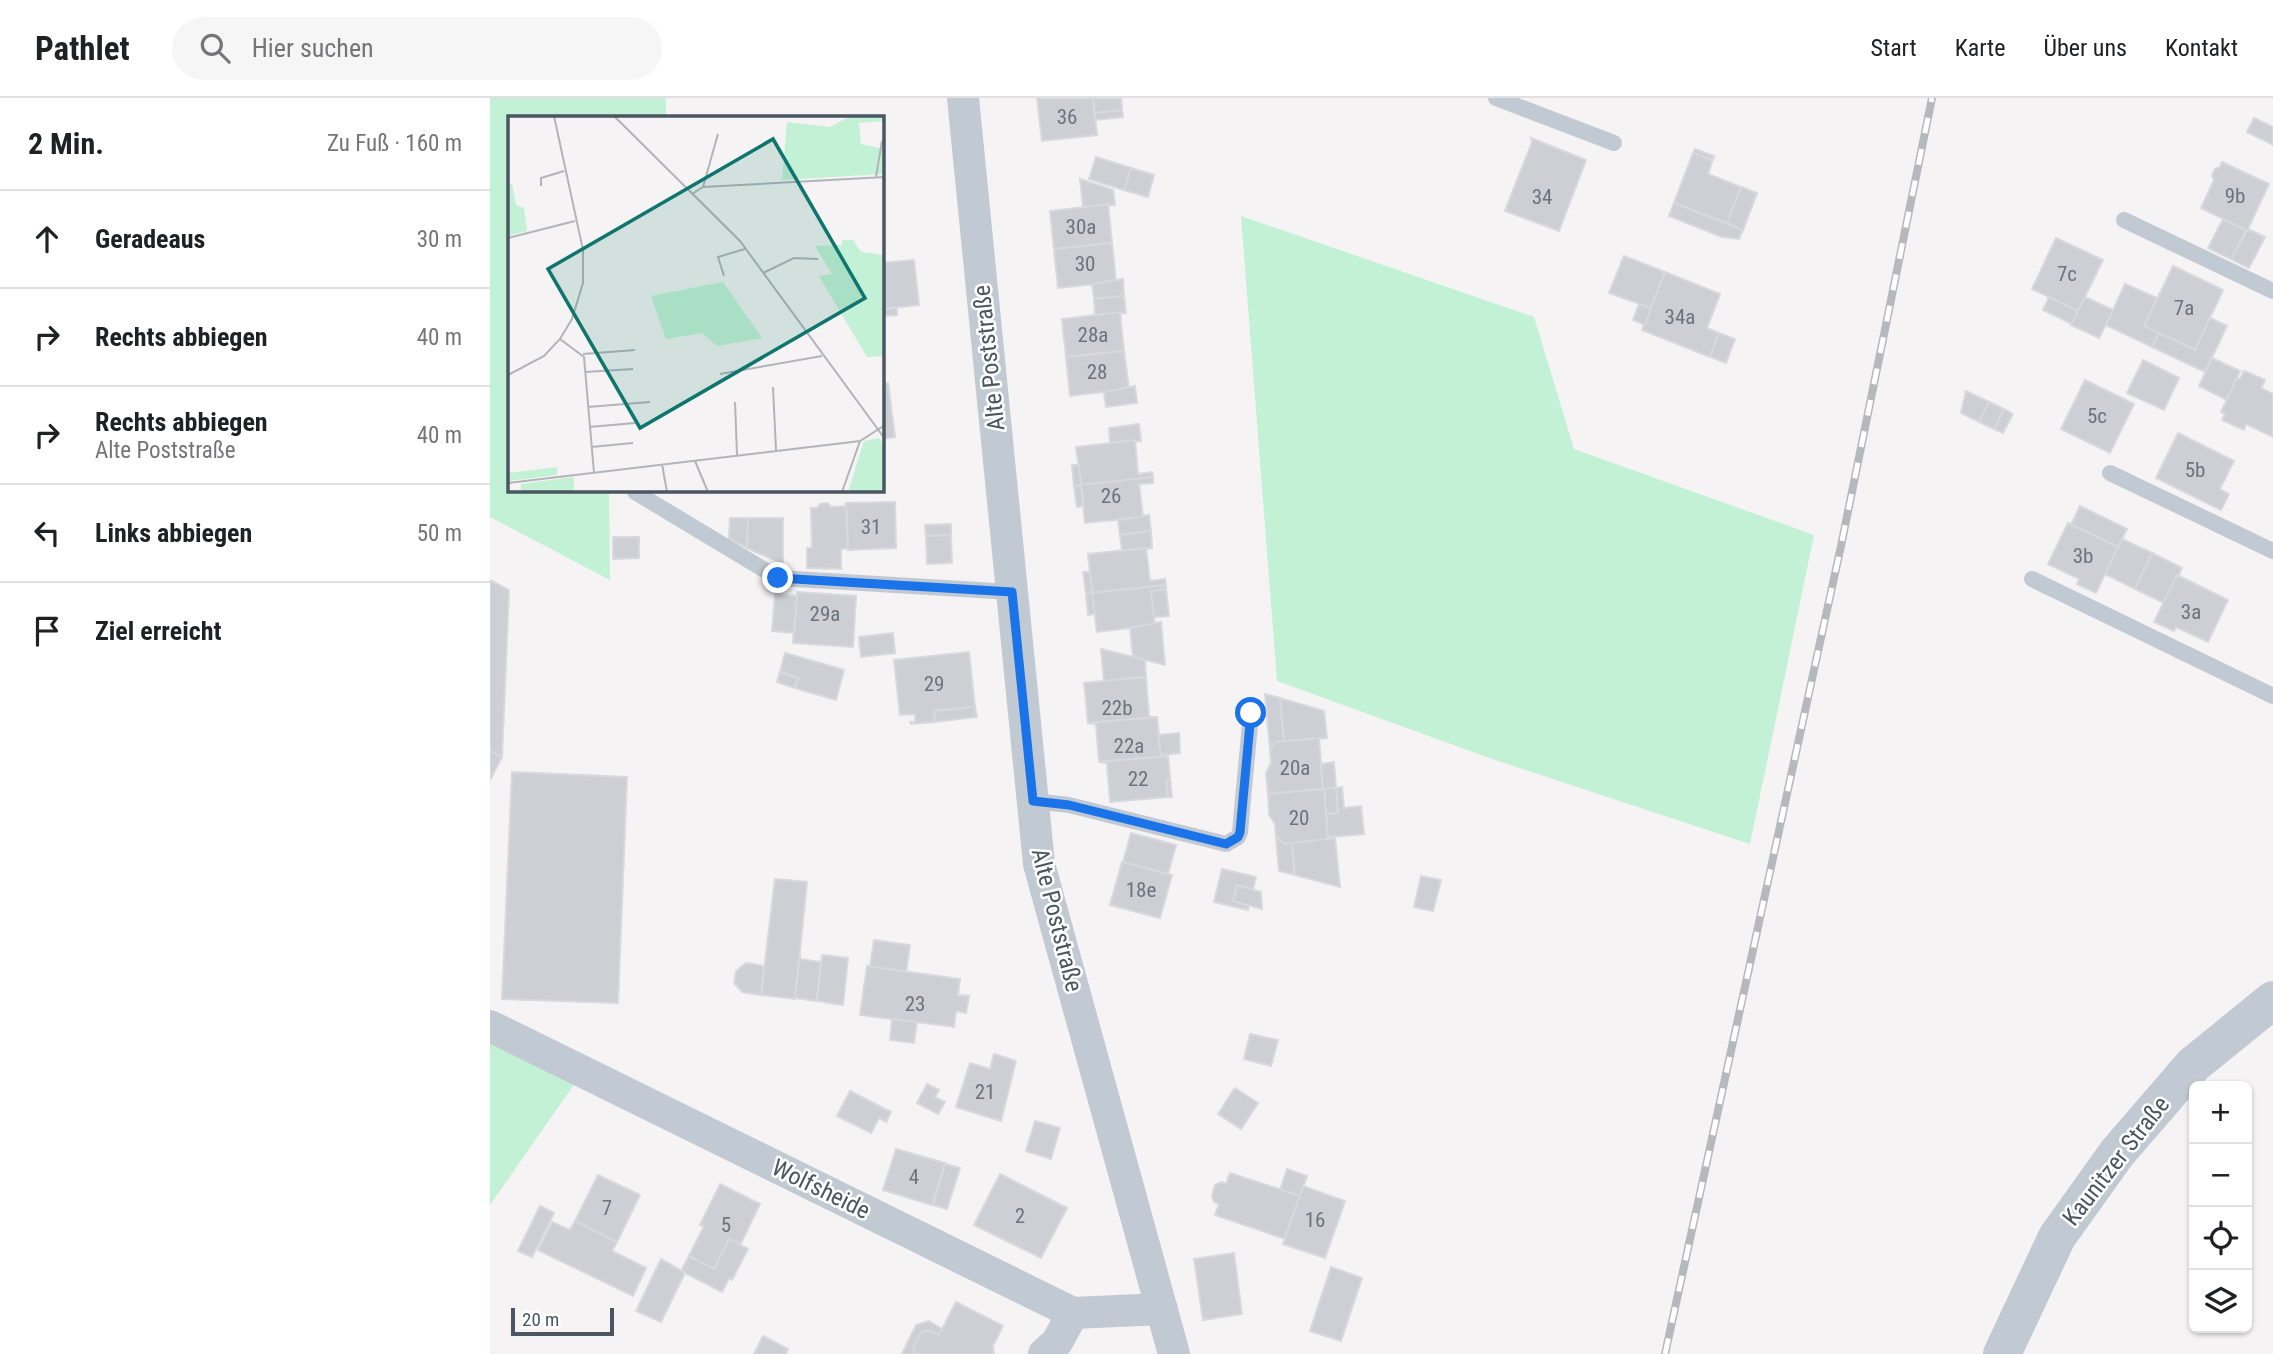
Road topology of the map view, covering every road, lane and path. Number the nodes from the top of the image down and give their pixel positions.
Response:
1 (964, 98) edge
2 (1496, 98) edge
3 (1614, 143) dead end
4 (2124, 220) dead end
5 (2273, 291) edge
6 (2110, 473) dead end
7 (635, 492) dead end
8 (2273, 551) edge
9 (2032, 579) dead end
10 (1012, 592) junction
11 (2273, 696) edge
12 (1251, 713) dead end
13 (1033, 801) junction
14 (2273, 1000) edge
15 (490, 1026) edge
16 (1161, 1309) junction
17 (1073, 1313) junction
18 (1044, 1354) edge
19 (1174, 1354) edge
20 (2002, 1354) edge

1 - 10 street, Alte Poststraße
2 - 3 lane
4 - 5 lane
6 - 8 lane
7 - 10 lane
9 - 11 lane
10 - 13 street, Alte Poststraße
12 - 13 lane
13 - 16 street, Alte Poststraße
14 - 20 street, Kaunitzer Straße
15 - 17 street, Wolfsheide
16 - 17 street, Wolfsheide
16 - 19 street, Alte Poststraße
17 - 18 street

